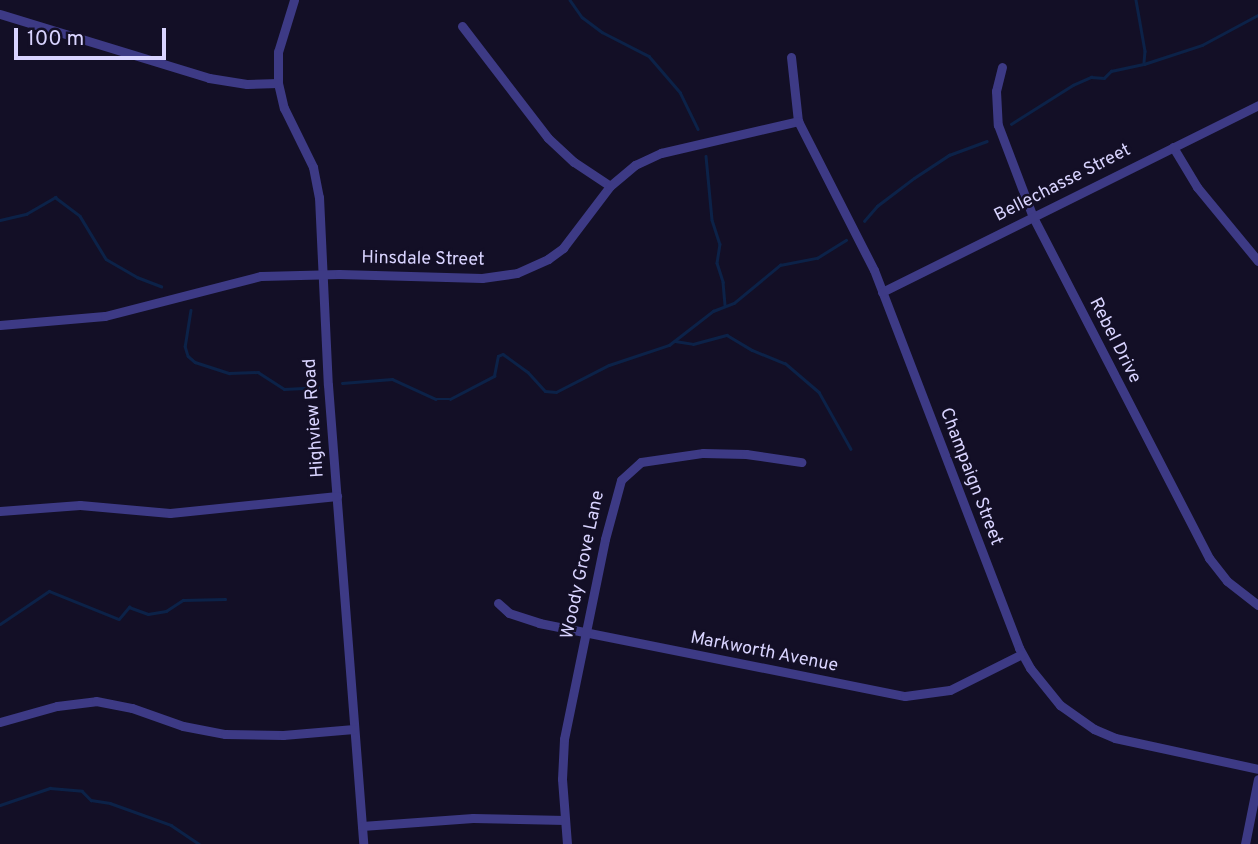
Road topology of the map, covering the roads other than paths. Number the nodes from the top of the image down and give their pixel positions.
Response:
1 (294, 0) edge
2 (0, 14) edge
3 (462, 26) dead end
4 (790, 57) dead end
5 (1002, 67) dead end
6 (278, 83) junction
7 (1258, 105) edge
8 (798, 121) junction
9 (1173, 147) junction
10 (610, 187) junction
11 (1033, 216) junction
12 (1258, 261) edge
13 (323, 274) junction
14 (882, 292) junction
15 (0, 325) edge
16 (801, 462) dead end
17 (337, 496) junction
18 (0, 511) edge
19 (498, 603) dead end
20 (1258, 605) edge
21 (585, 633) junction
22 (1022, 654) junction
23 (0, 722) edge
24 (354, 729) junction
25 (1258, 769) edge
26 (1258, 779) edge
27 (565, 820) junction
28 (362, 826) junction
29 (363, 844) edge
30 (567, 844) edge
31 (1245, 844) edge

1 - 6 street, Highview Road
2 - 6 street
3 - 10 street
4 - 8 street, Champaign Street
5 - 11 street, Rebel Drive
6 - 13 street, Highview Road
7 - 9 street, Bellechasse Street
8 - 10 street, Hinsdale Street
8 - 14 street, Champaign Street
9 - 11 street, Bellechasse Street
9 - 12 street
10 - 13 street, Hinsdale Street
11 - 14 street, Bellechasse Street
11 - 20 street, Rebel Drive
13 - 15 street, Hinsdale Street
13 - 17 street, Highview Road
14 - 22 street, Champaign Street
16 - 21 street, Woody Grove Lane
17 - 18 street
17 - 24 street, Highview Road
19 - 21 street, Markworth Avenue
21 - 22 street, Markworth Avenue
21 - 27 street, Woody Grove Lane
22 - 25 street, Champaign Street
23 - 24 street
24 - 28 street, Highview Road
26 - 31 street
27 - 28 street
27 - 30 street, Woody Grove Lane
28 - 29 street, Highview Road

